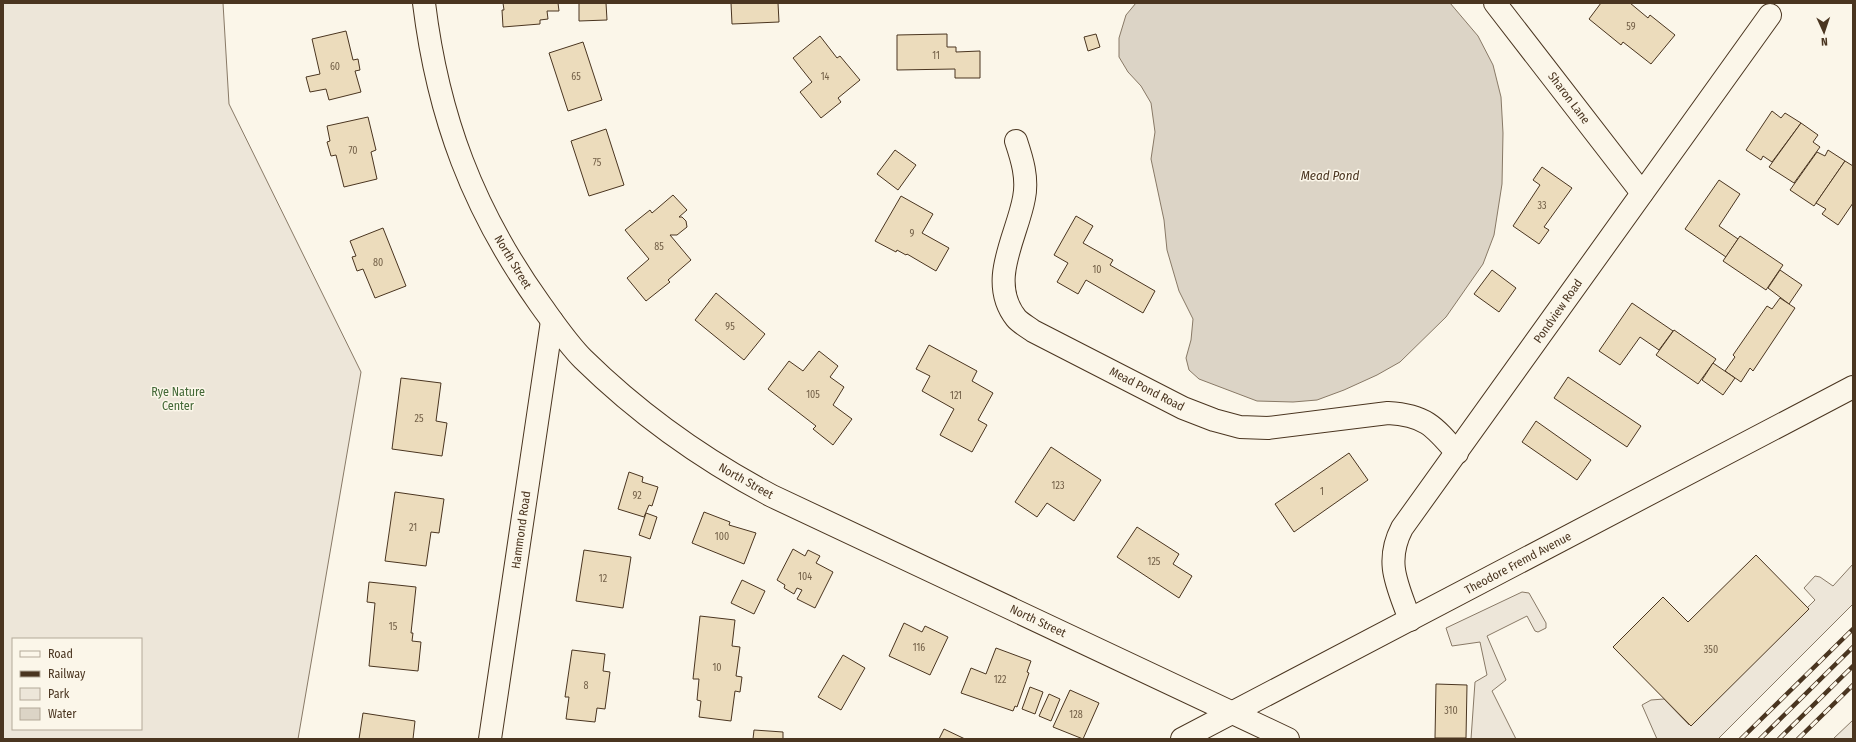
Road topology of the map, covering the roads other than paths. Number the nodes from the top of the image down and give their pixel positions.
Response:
1 (424, 3) edge
2 (1495, 3) edge
3 (1770, 15) dead end
4 (1016, 141) dead end
5 (1642, 193) junction
6 (552, 321) junction
7 (1853, 387) edge
8 (1457, 453) junction
9 (1410, 620) junction
10 (1232, 712) junction
11 (490, 739) edge
12 (1182, 739) edge
13 (1288, 739) edge

1 - 6 street, North Street
2 - 5 street, Sharon Lane
3 - 5 street, Pondview Road
4 - 8 street, Mead Pond Road
5 - 8 street, Pondview Road
6 - 10 street, North Street
6 - 11 street, Hammond Road
7 - 9 street, Theodore Fremd Avenue
8 - 9 street, Pondview Road
9 - 10 street, Theodore Fremd Avenue
10 - 12 street, Theodore Fremd Avenue
10 - 13 street, North Street

